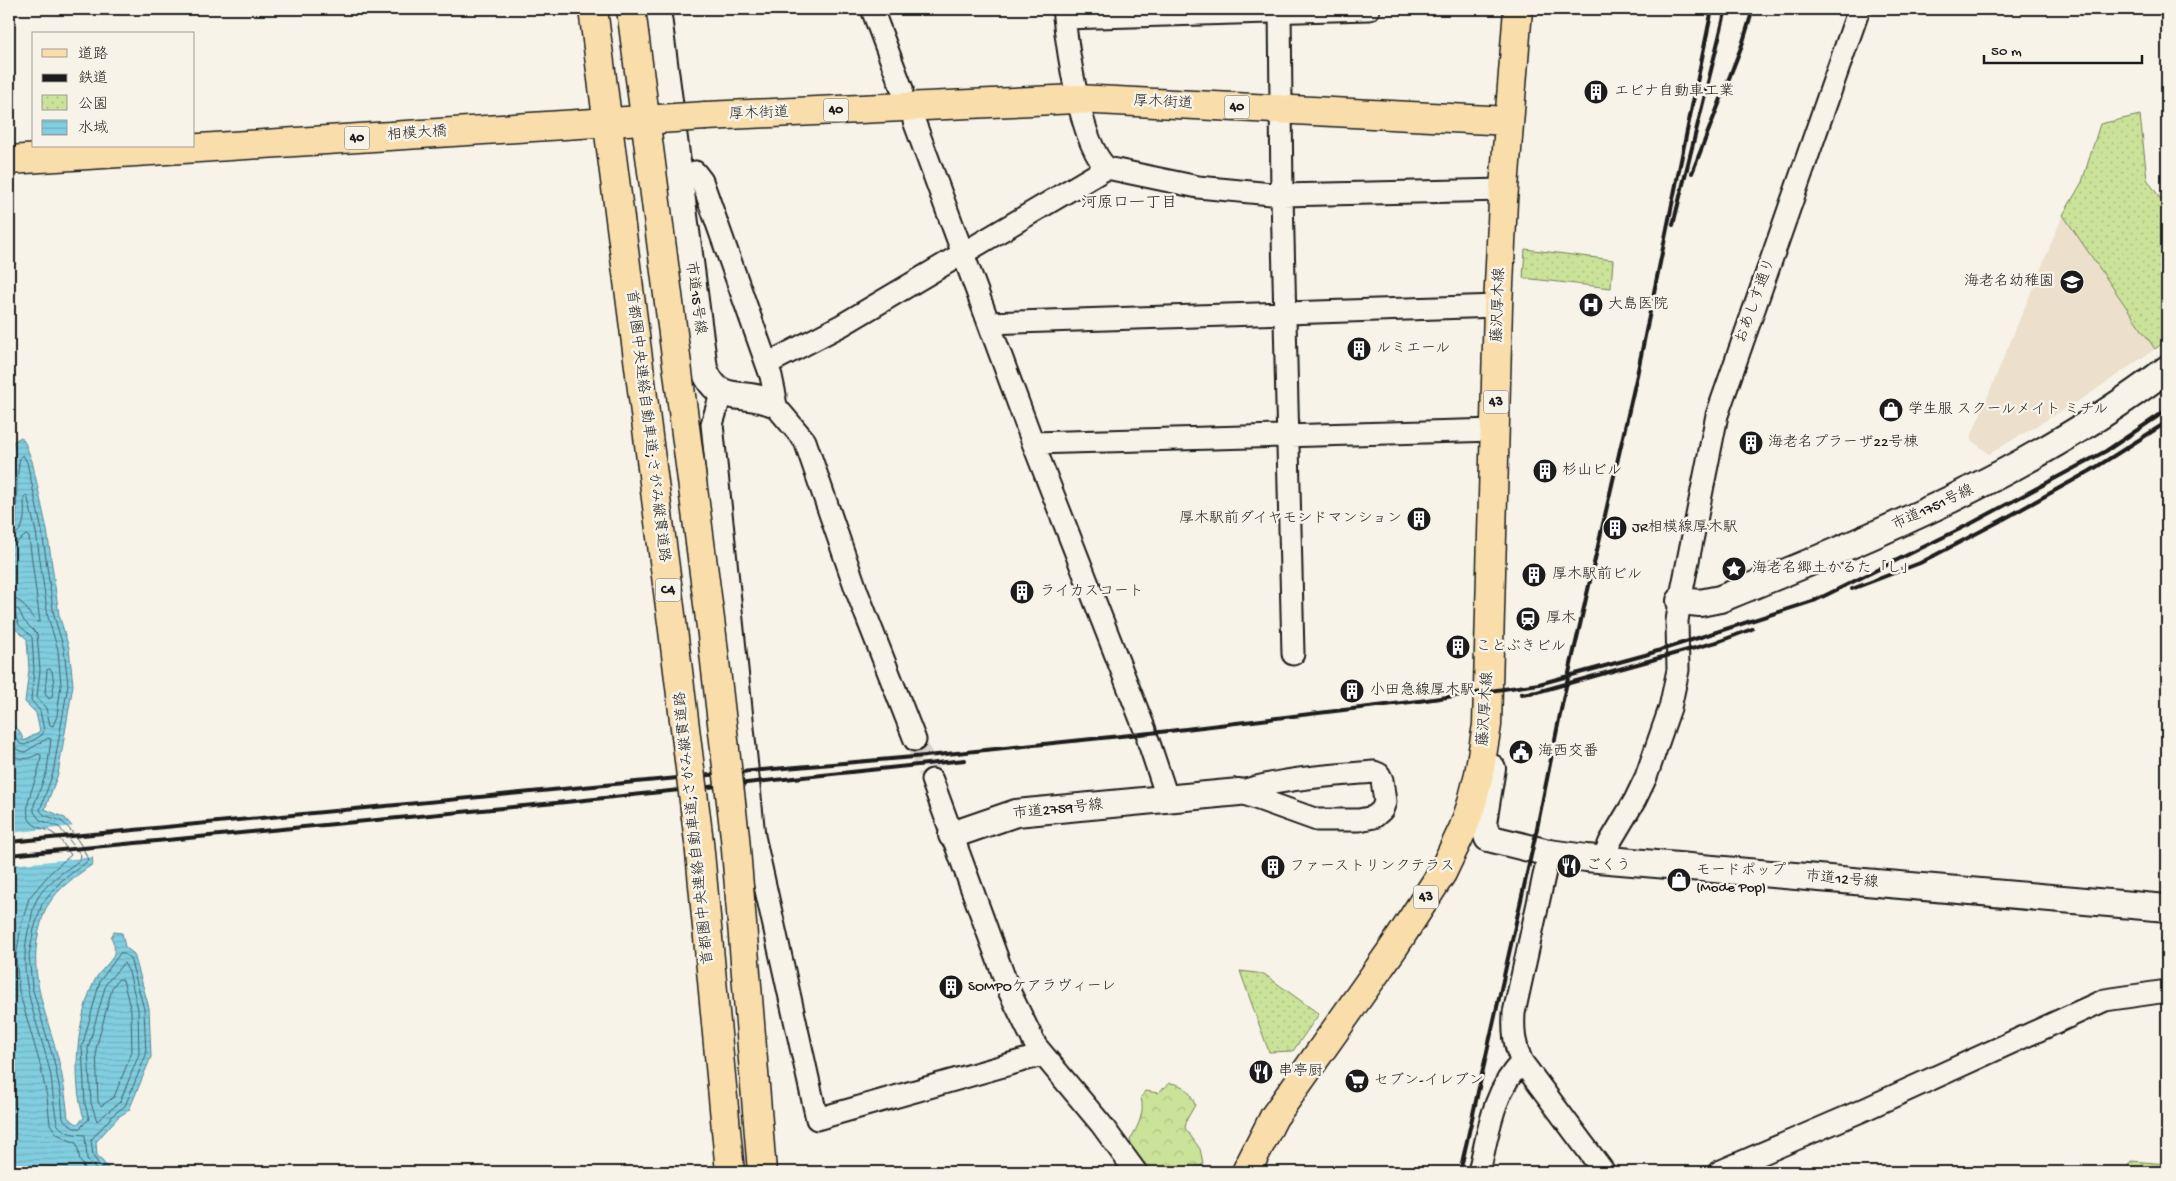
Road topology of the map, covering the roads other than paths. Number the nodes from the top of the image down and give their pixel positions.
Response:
1 (593, 9) edge
2 (631, 9) edge
3 (656, 9) edge
4 (872, 9) edge
5 (1369, 9) edge
6 (1518, 9) edge
7 (1859, 9) edge
8 (1280, 10) edge
9 (1063, 13) edge
10 (902, 89) dead end
11 (1077, 99) junction
12 (1281, 109) junction
13 (706, 116) joint
14 (914, 121) dead end
15 (1509, 121) junction
16 (9, 160) edge
17 (1107, 168) junction
18 (695, 172) dead end
19 (1504, 190) junction
20 (1282, 195) junction
21 (962, 253) junction
22 (1498, 306) junction
23 (1286, 314) junction
24 (989, 323) junction
25 (767, 364) junction
26 (2167, 369) edge
27 (719, 392) junction
28 (773, 404) junction
29 (1496, 430) junction
30 (1289, 437) junction
31 (1033, 443) junction
32 (1680, 600) junction
33 (1294, 654) dead end
34 (1487, 725) junction
35 (915, 740) tunnel mouth
36 (1293, 779) junction
37 (932, 780) tunnel mouth
38 (1240, 792) junction
39 (1168, 800) junction
40 (1289, 810) junction
41 (952, 835) junction
42 (1488, 838) junction
43 (1549, 853) junction
44 (1603, 859) junction
45 (1447, 862) junction
46 (2167, 908) edge
47 (2167, 991) edge
48 (1042, 1055) junction
49 (1522, 1062) junction
50 (730, 1172) edge
51 (762, 1172) edge
52 (1136, 1172) edge
53 (1246, 1172) edge
54 (1479, 1172) edge
55 (1604, 1172) edge
56 (1719, 1172) edge

1 - 50 main road, 首都圏中央連絡自動車道;さがみ縦貫道路 / C4, bridge
2 - 51 main road, bridge
3 - 27 street, 市道15号線
4 - 10 street
5 - 8 street
6 - 15 main road
7 - 32 street, おあしす通り
8 - 9 street
8 - 12 street
9 - 11 street
11 - 12 main road, 厚木街道 / 40
11 - 13 main road, 厚木街道 / 40
11 - 17 street
12 - 15 main road, 厚木街道 / 40
12 - 20 street
13 - 16 main road, 相模大橋 / 40, bridge
14 - 21 street
15 - 19 main road, 藤沢厚木線 / 43
17 - 20 street
17 - 21 street
18 - 25 street
19 - 20 street
19 - 22 main road, 藤沢厚木線 / 43
20 - 23 street
21 - 24 street
21 - 25 street
22 - 23 street
22 - 29 main road, 藤沢厚木線 / 43
23 - 24 street
23 - 30 street
24 - 31 street
25 - 28 street
26 - 32 street, 市道1751号線
27 - 28 street
27 - 48 street
28 - 35 street
29 - 30 street
29 - 34 main road, 藤沢厚木線 / 43
30 - 31 street
30 - 33 street
31 - 39 street
32 - 44 street, おあしす通り
34 - 42 street
34 - 45 main road, 藤沢厚木線 / 43
36 - 38 street
36 - 40 street
36 - 40 street
37 - 41 street
38 - 39 street, 市道2759号線
38 - 40 street
39 - 41 street, 市道2759号線
41 - 48 street
42 - 43 street, 市道12号線
42 - 45 street
43 - 44 street, 市道12号線
43 - 49 street
44 - 46 street, 市道12号線
45 - 53 main road, 藤沢厚木線 / 43
47 - 56 street
48 - 52 street
49 - 54 street
49 - 55 street

